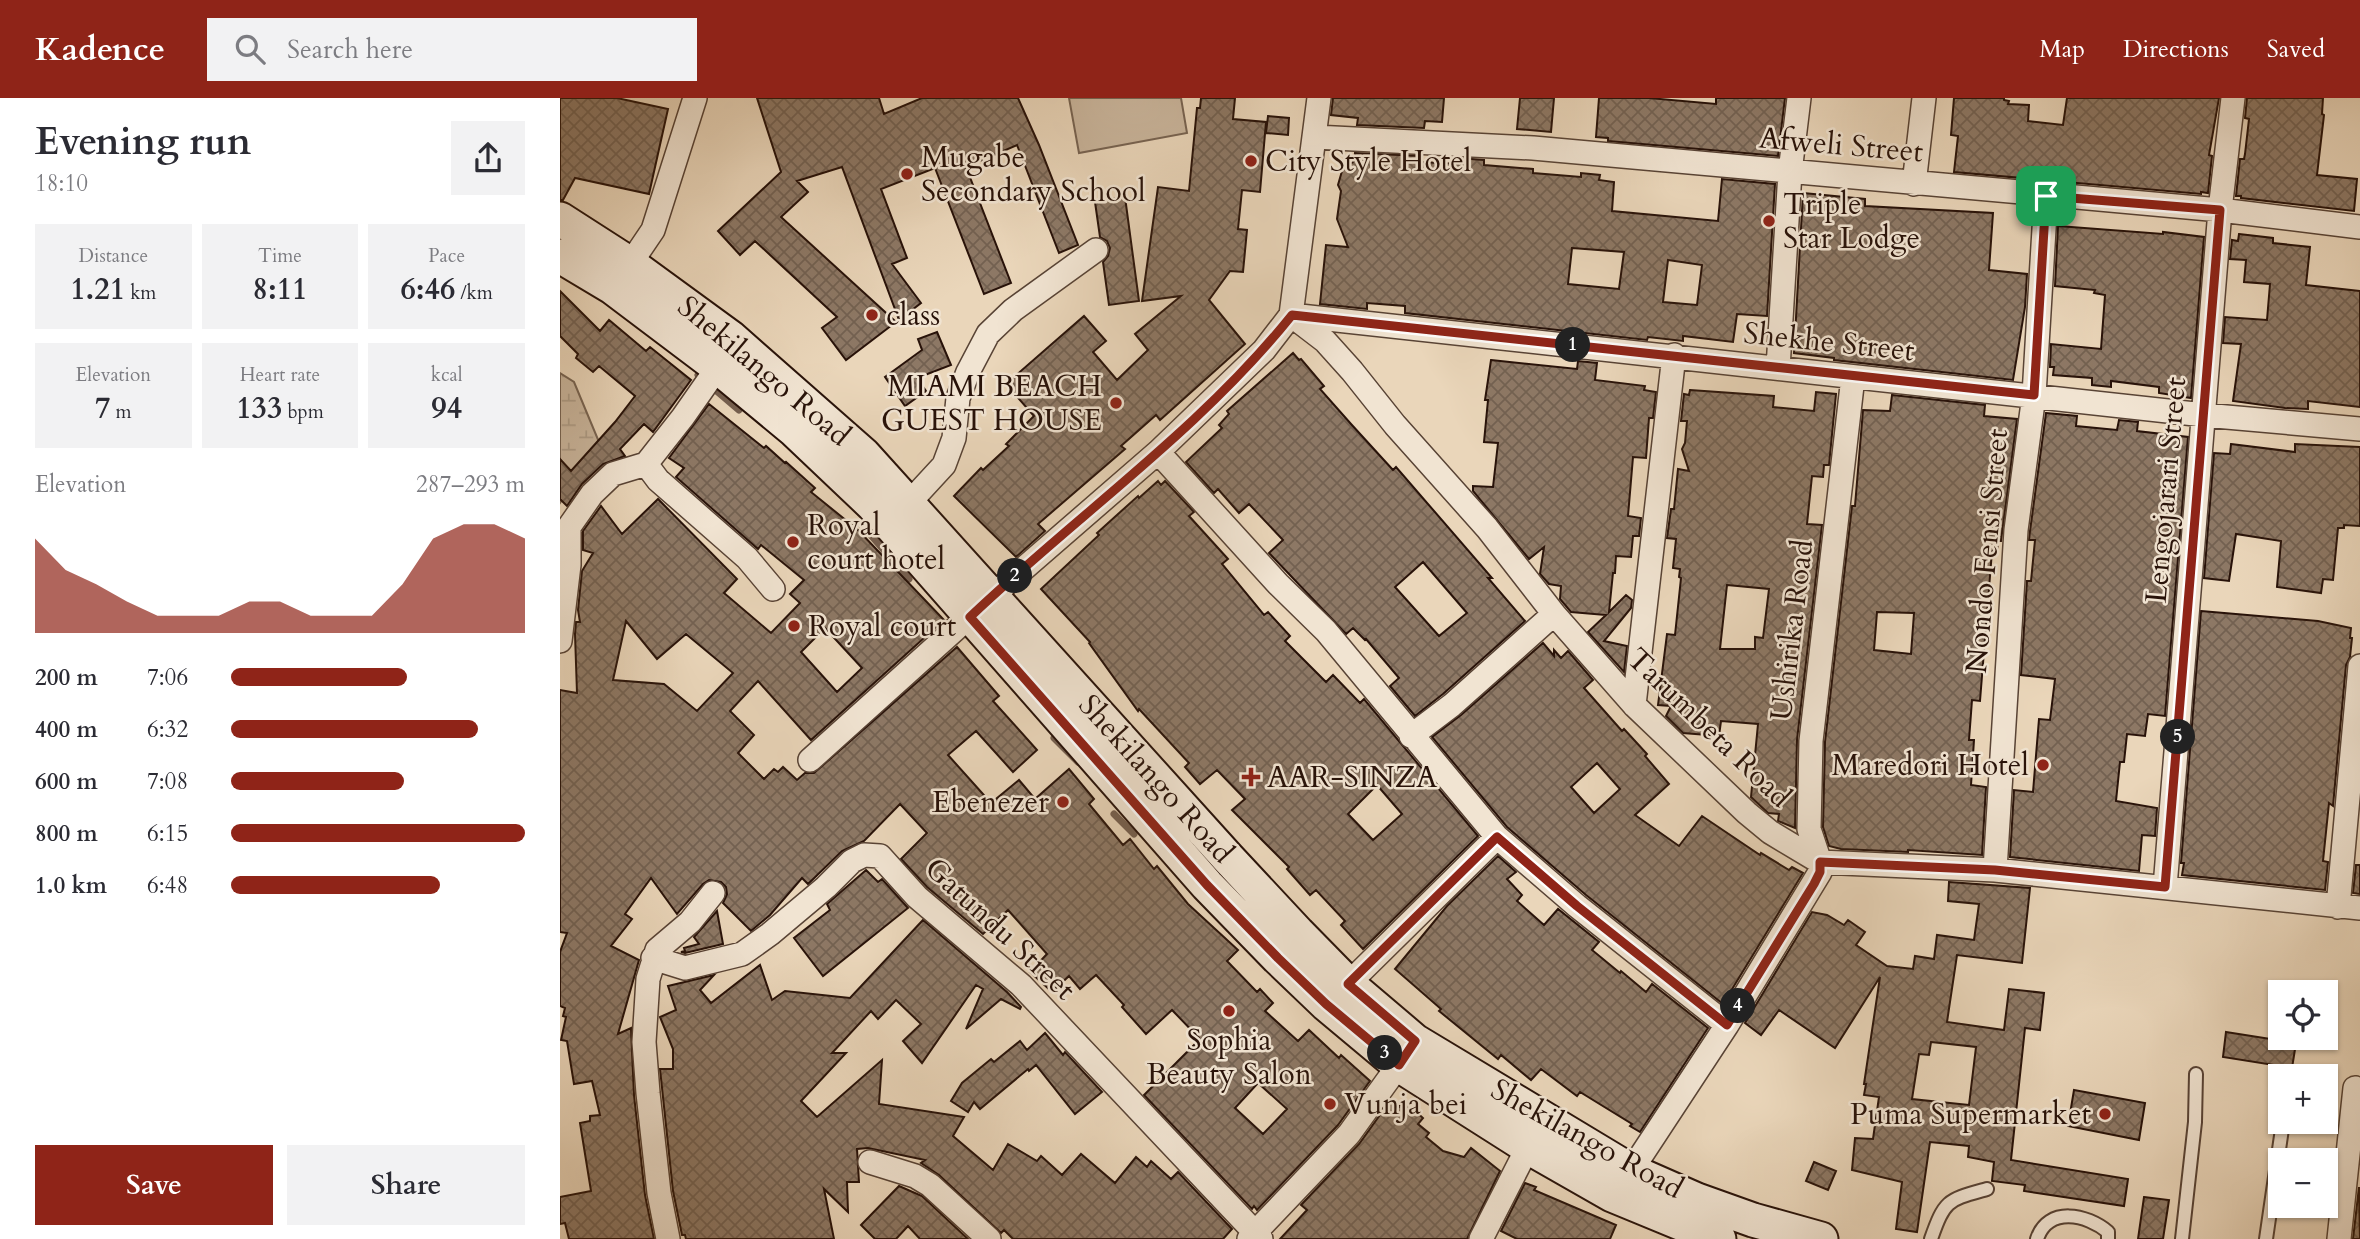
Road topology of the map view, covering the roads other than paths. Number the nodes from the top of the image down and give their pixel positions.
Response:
1 (695, 98) edge
2 (1319, 98) edge
3 (1800, 98) edge
4 (1924, 98) edge
5 (2233, 98) edge
6 (1315, 137) junction
7 (1790, 172) junction
8 (1914, 184) junction
9 (2046, 196) junction
10 (2220, 210) junction
11 (560, 219) edge
12 (2360, 227) edge
13 (1096, 250) dead end
14 (560, 256) edge
15 (630, 264) junction
16 (1292, 315) junction
17 (1674, 355) junction
18 (718, 367) junction
19 (1778, 368) junction
20 (1853, 377) junction
21 (2034, 395) junction
22 (2204, 415) junction
23 (2360, 429) edge
24 (1158, 452) junction
25 (646, 464) junction
26 (908, 504) junction
27 (773, 589) dead end
28 (981, 607) junction
29 (1553, 614) junction
30 (560, 641) edge
31 (2360, 666) edge
32 (1634, 705) junction
33 (1412, 736) junction
34 (810, 761) dead end
35 (1497, 837) junction
36 (1820, 862) junction
37 (1995, 870) junction
38 (2165, 887) junction
39 (713, 893) dead end
40 (2349, 907) edge
41 (653, 958) junction
42 (1348, 984) junction
43 (1727, 1025) junction
44 (1407, 1053) junction
45 (2196, 1074) dead end
46 (2355, 1088) dead end
47 (2281, 1134) edge
48 (1528, 1147) junction
49 (870, 1162) dead end
50 (1631, 1171) junction
51 (1987, 1189) dead end
52 (1687, 1222) edge
53 (1255, 1237) edge
54 (668, 1239) edge
55 (989, 1239) edge
56 (1480, 1239) edge
57 (1719, 1239) edge
58 (1821, 1239) edge
59 (1931, 1239) edge
60 (2037, 1239) edge
61 (2108, 1239) edge
62 (2182, 1239) edge
63 (2266, 1239) edge
64 (2339, 1239) edge

1 - 15 street
2 - 6 street
3 - 7 street
4 - 8 street
5 - 10 street, Lengojarari Street
6 - 7 street, Afweli Street
6 - 16 street
7 - 8 street, Afweli Street
7 - 19 street
8 - 9 street, Afweli Street
9 - 10 street, Afweli Street
9 - 21 street, Nondo Fensi Street
10 - 12 street, Afweli Street
10 - 22 street, Lengojarari Street
11 - 15 main road, Shekilango Road
13 - 26 street
14 - 18 main road, Shekilango Road
15 - 26 main road, Shekilango Road
16 - 17 street, Shekhe Street
16 - 24 street
16 - 29 street, Tarumbeta Road
17 - 19 street, Shekhe Street
17 - 32 street
18 - 25 street
18 - 28 main road, Shekilango Road
19 - 20 street, Shekhe Street
20 - 21 street, Shekhe Street
20 - 36 street, Ushirika Road
21 - 22 street, Shekhe Street
21 - 37 street, Nondo Fensi Street
22 - 23 street, Shekhe Street
22 - 38 street, Lengojarari Street
24 - 28 street
24 - 33 street
25 - 27 street
25 - 30 street
26 - 28 main road, Shekilango Road
28 - 34 street
28 - 42 main road, Shekilango Road
28 - 44 main road, Shekilango Road
29 - 32 street, Tarumbeta Road
29 - 33 street
31 - 40 street
32 - 36 street, Tarumbeta Road
33 - 35 street
35 - 42 street
35 - 43 street
36 - 37 street, Tarumbeta Road
36 - 43 street
37 - 38 street, Tarumbeta Road
38 - 40 street, Tarumbeta Road
39 - 41 street
41 - 53 street, Gatundu Street
41 - 54 street
42 - 44 main road, Shekilango Road
43 - 50 street
44 - 48 main road, Shekilango Road
44 - 50 main road, Shekilango Road
44 - 53 street
45 - 62 lane
46 - 64 street
47 - 63 lane
48 - 52 main road, Shekilango Road
48 - 56 street
49 - 55 street
50 - 52 main road, Shekilango Road
51 - 59 lane
52 - 57 main road, Shekilango Road
52 - 58 main road, Shekilango Road
60 - 61 lane

